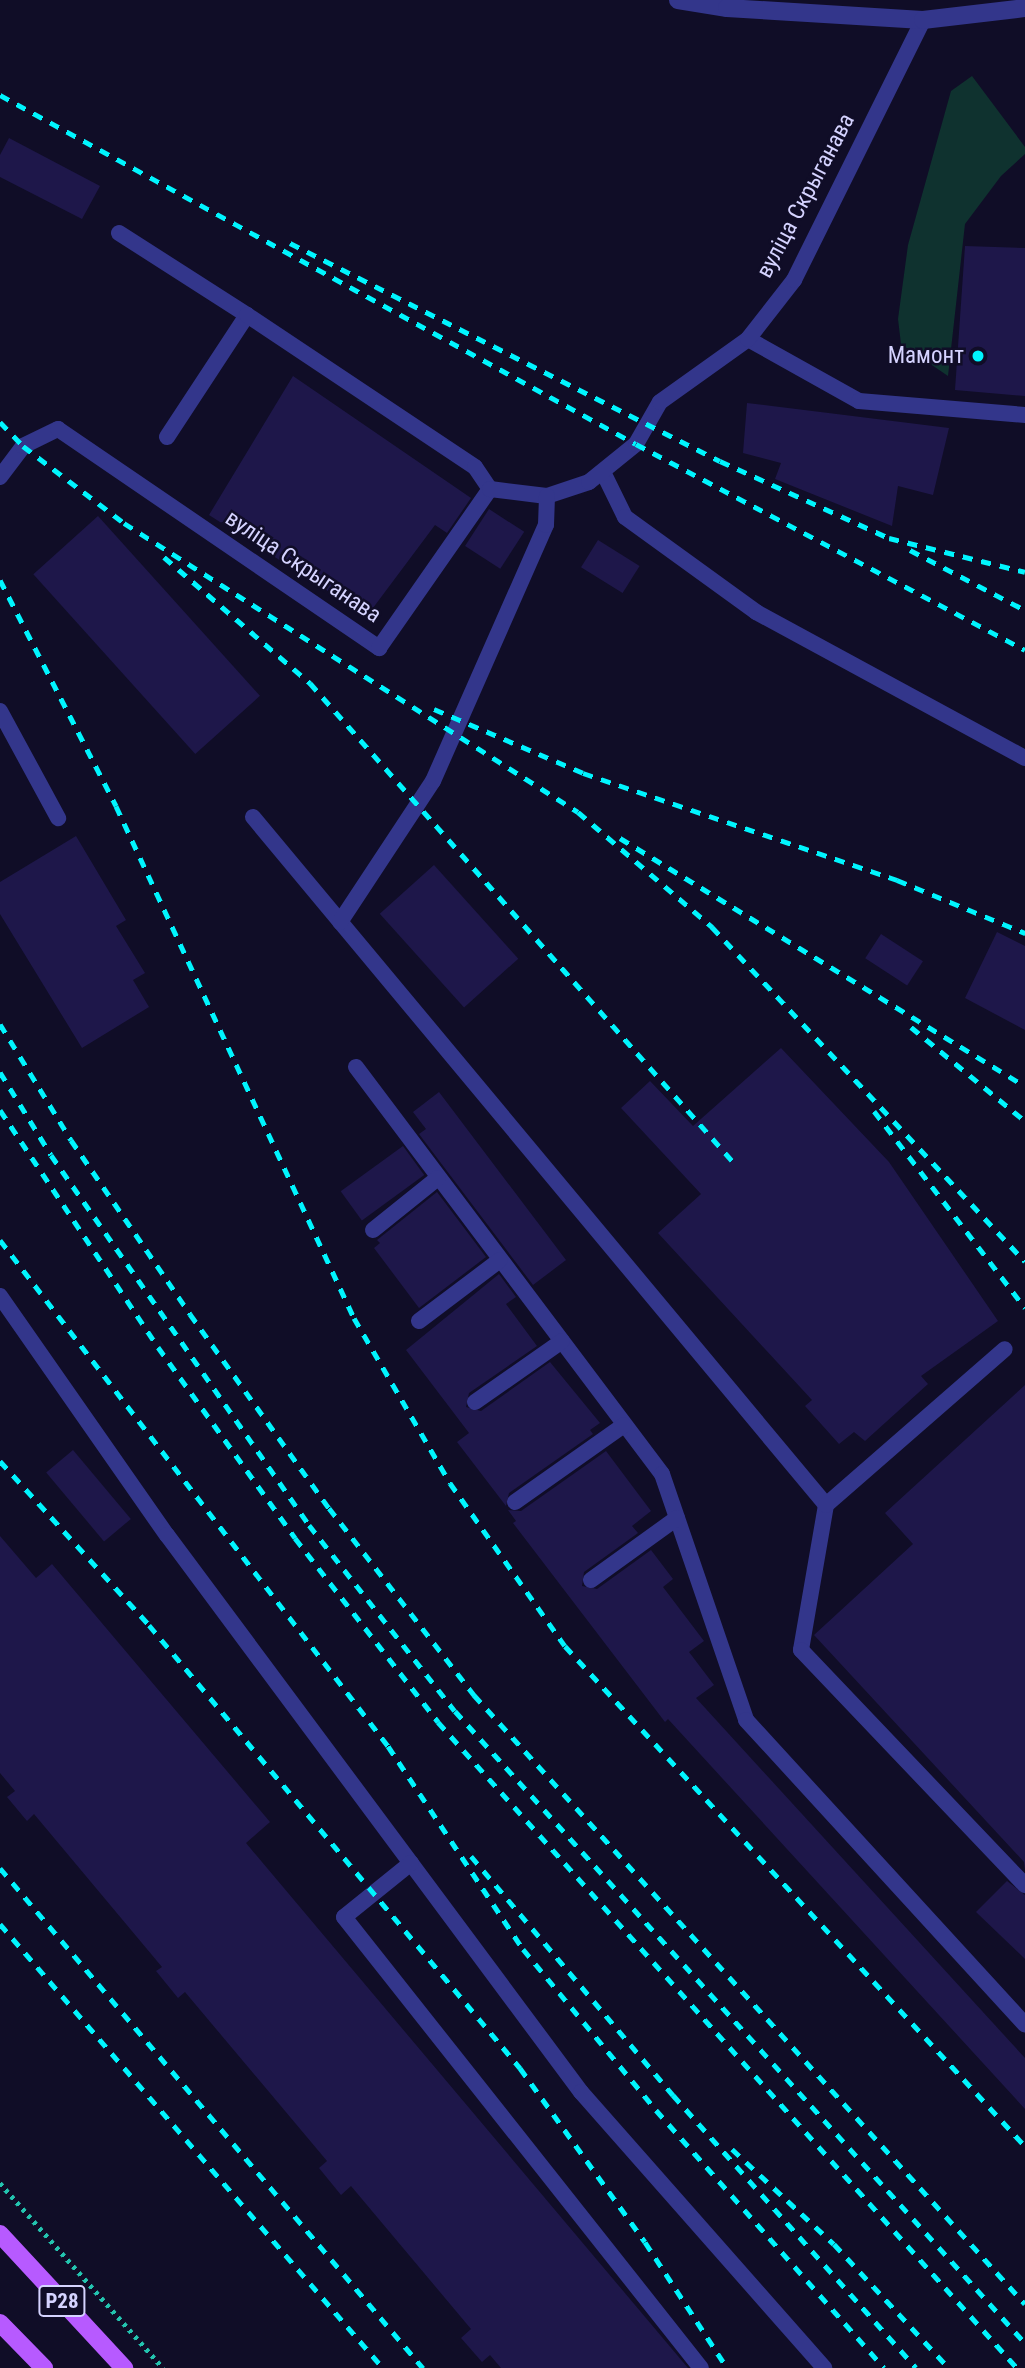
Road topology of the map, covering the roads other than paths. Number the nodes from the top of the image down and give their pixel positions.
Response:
1 (678, 0) edge
2 (1025, 8) edge
3 (923, 20) junction
4 (119, 233) dead end
5 (247, 314) junction
6 (748, 338) junction
7 (1025, 415) edge
8 (167, 437) dead end
9 (603, 472) junction
10 (0, 477) edge
11 (490, 489) junction
12 (547, 496) junction
13 (0, 710) edge
14 (1025, 758) edge
15 (253, 817) dead end
16 (58, 818) dead end
17 (340, 922) junction
18 (356, 1067) dead end
19 (438, 1178) junction
20 (373, 1230) dead end
21 (500, 1260) junction
22 (0, 1296) edge
23 (419, 1321) dead end
24 (562, 1341) junction
25 (1005, 1349) dead end
26 (475, 1402) dead end
27 (624, 1425) junction
28 (515, 1502) dead end
29 (826, 1506) junction
30 (677, 1518) junction
31 (591, 1580) dead end
32 (411, 1863) junction
33 (1025, 1885) edge
34 (1025, 2025) edge
35 (0, 2234) edge
36 (0, 2323) edge
37 (44, 2368) edge
38 (124, 2368) edge
39 (701, 2368) edge
40 (824, 2368) edge

1 - 3 street
2 - 3 street
3 - 6 lane, вуліца Скрыганава
4 - 5 lane
5 - 8 lane
5 - 11 lane
6 - 7 lane
6 - 9 lane, вуліца Скрыганава
9 - 12 lane, вуліца Скрыганава
9 - 14 lane
10 - 11 lane, вуліца Скрыганава
11 - 12 lane, вуліца Скрыганава
12 - 17 lane
13 - 16 lane
15 - 17 lane
17 - 29 lane
18 - 19 lane
19 - 20 lane
19 - 21 lane
21 - 23 lane
21 - 24 lane
22 - 32 lane
24 - 26 lane
24 - 27 lane
25 - 29 lane
27 - 28 lane
27 - 30 lane
29 - 33 lane
30 - 31 lane
30 - 34 lane
32 - 39 lane
32 - 40 lane
35 - 38 main road, Р28
36 - 37 main road, Р28

